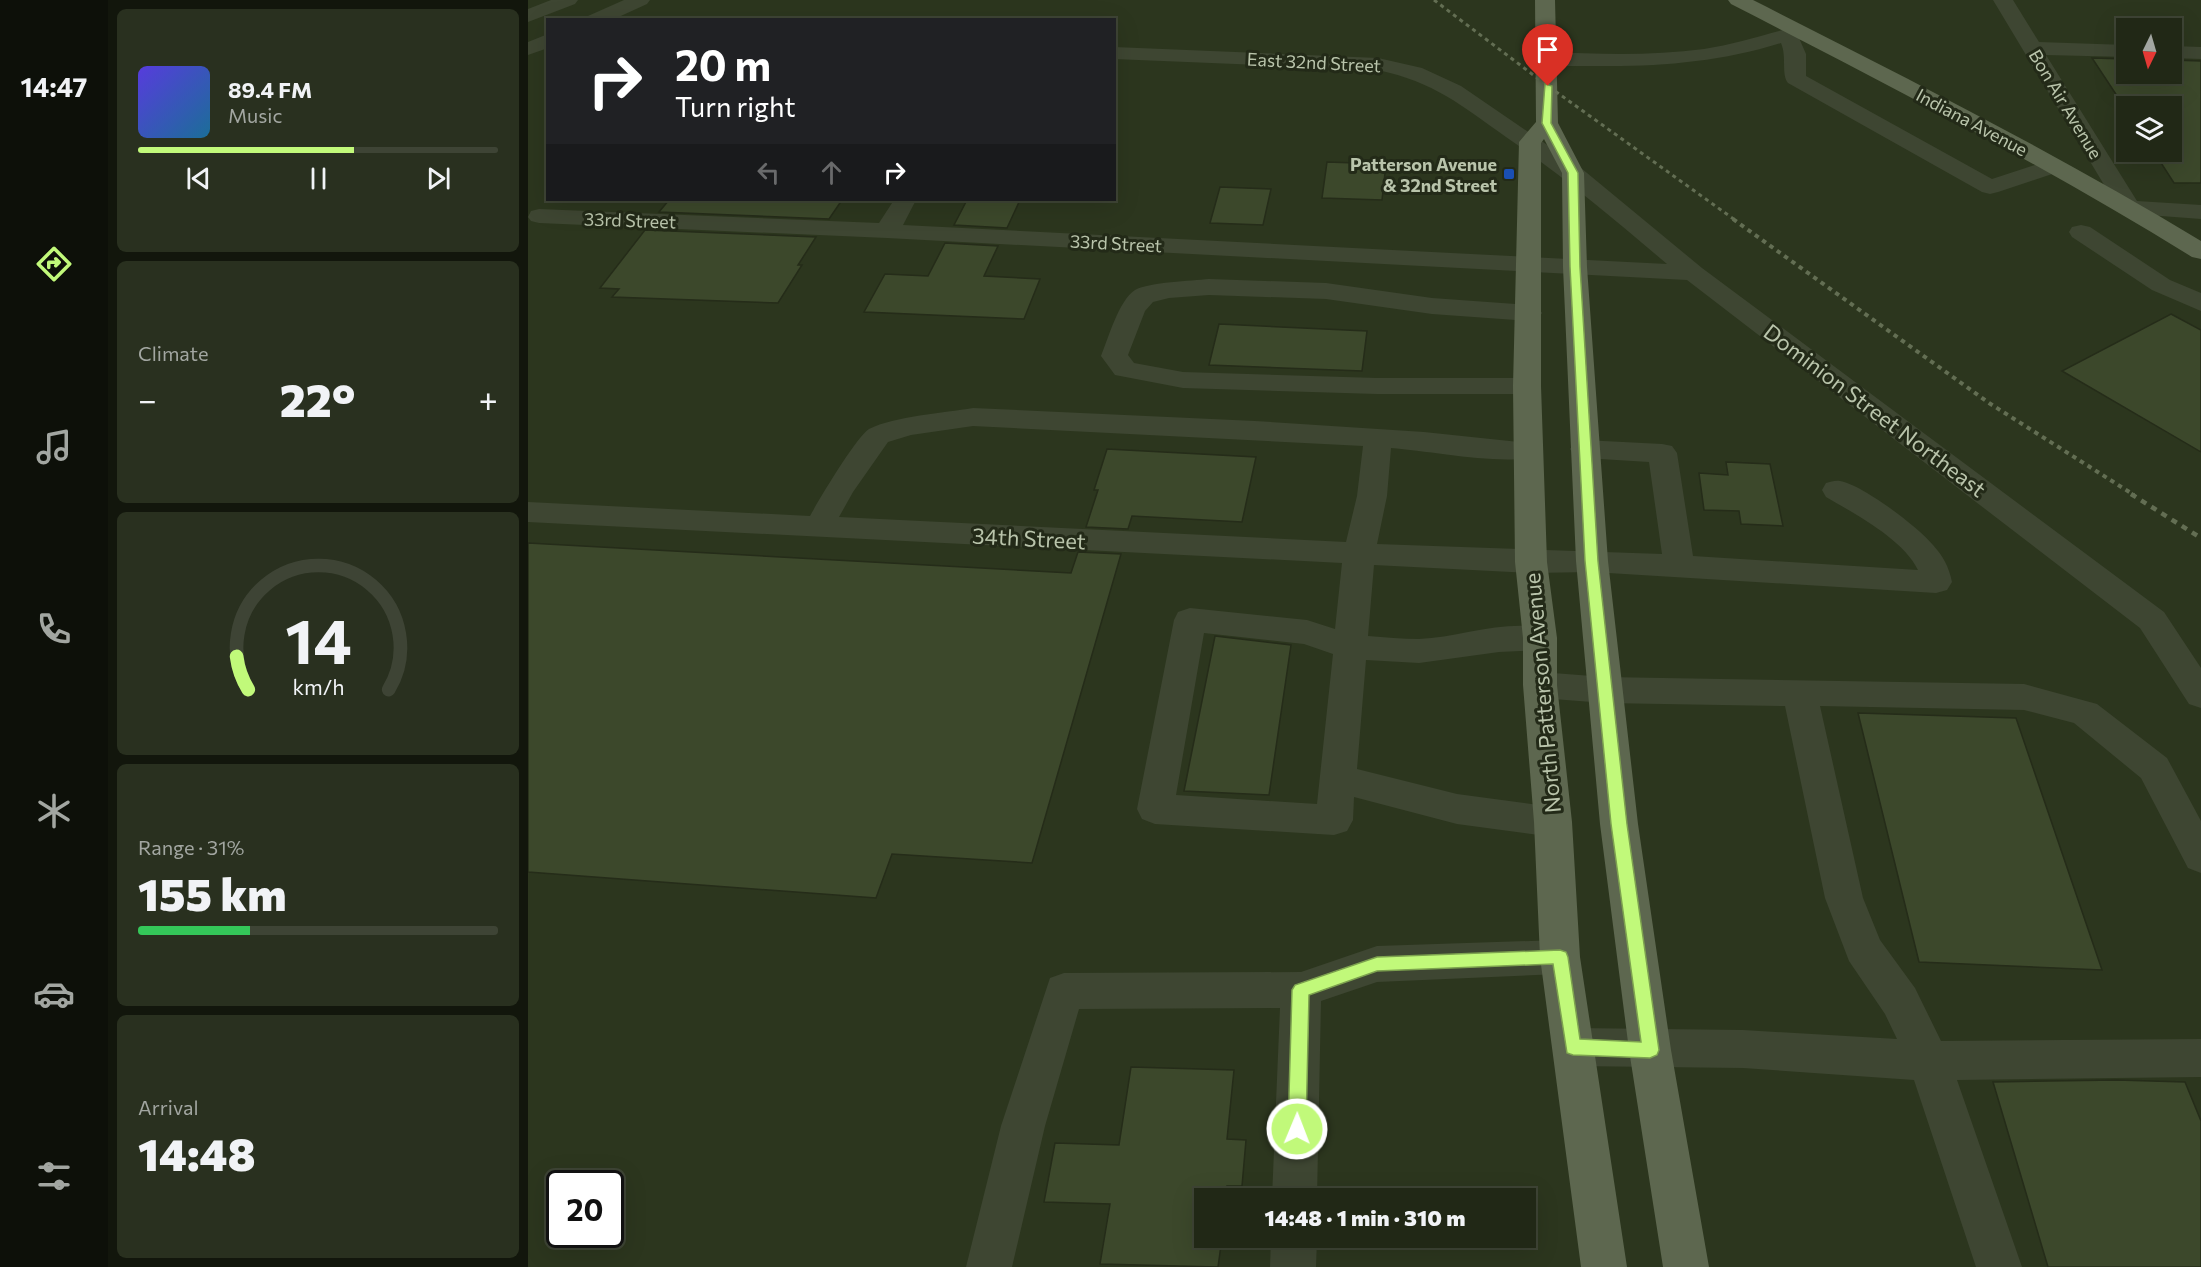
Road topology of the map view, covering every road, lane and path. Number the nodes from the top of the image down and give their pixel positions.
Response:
1 (568, 0) edge
2 (640, 0) edge
3 (1545, 0) edge
4 (1738, 0) edge
5 (2003, 0) edge
6 (528, 16) edge
7 (600, 18) edge
8 (1793, 34) junction
9 (546, 41) edge
10 (2032, 48) junction
11 (528, 49) edge
12 (2116, 51) edge
13 (2182, 52) edge
14 (1116, 53) edge
15 (2201, 53) edge
16 (1547, 58) junction
17 (1538, 132) junction
18 (2053, 166) junction
19 (1573, 173) junction
20 (904, 201) edge
21 (2129, 208) junction
22 (2201, 212) edge
23 (539, 216) dead end
24 (887, 231) junction
25 (2081, 232) dead end
26 (1147, 245) junction
27 (2201, 252) edge
28 (1530, 265) junction
29 (1575, 267) junction
30 (1693, 273) junction
31 (1144, 296) junction
32 (2201, 303) edge
33 (1529, 313) junction
34 (1527, 386) junction
35 (1378, 438) junction
36 (1584, 449) junction
37 (1529, 450) junction
38 (1838, 490) dead end
39 (528, 512) edge
40 (818, 528) junction
41 (1359, 554) junction
42 (1592, 561) junction
43 (1531, 562) junction
44 (1679, 566) junction
45 (1540, 638) junction
46 (1350, 647) junction
47 (1540, 685) junction
48 (1605, 690) junction
49 (1800, 693) junction
50 (2201, 695) edge
51 (1338, 779) junction
52 (1553, 822) junction
53 (2201, 857) edge
54 (1560, 957) junction
55 (1301, 990) junction
56 (1573, 1047) junction
57 (1650, 1050) junction
58 (2201, 1058) edge
59 (1929, 1061) junction
60 (1295, 1188) edge
61 (1294, 1248) edge
62 (989, 1267) edge
63 (1293, 1267) edge
64 (1604, 1267) edge
65 (1686, 1267) edge
66 (1998, 1267) edge

1 - 6 street
2 - 7 street
3 - 16 main road, North Patterson Avenue
4 - 8 main road, Indiana Avenue
5 - 10 street, Bon Air Avenue
8 - 16 street
8 - 18 main road, Indiana Avenue
8 - 18 street
9 - 11 street
10 - 12 street
10 - 21 street, Bon Air Avenue
13 - 15 street
14 - 17 street, East 32nd Street
16 - 17 main road, North Patterson Avenue
17 - 19 main road, North Patterson Avenue
17 - 28 main road, North Patterson Avenue
18 - 21 main road, Indiana Avenue
19 - 29 main road, North Patterson Avenue
19 - 30 street, Dominion Street Northeast
20 - 24 street
21 - 22 street
21 - 27 main road, Indiana Avenue
23 - 24 street, 33rd Street
24 - 26 street, 33rd Street
25 - 32 street
26 - 28 street, 33rd Street
26 - 31 street
28 - 29 street, 33rd Street
28 - 33 main road, North Patterson Avenue
29 - 30 street, 33rd Street
29 - 36 main road, North Patterson Avenue
30 - 50 street, Dominion Street Northeast
31 - 33 street
31 - 34 street
33 - 34 main road, North Patterson Avenue
34 - 37 main road, North Patterson Avenue
35 - 37 street
35 - 40 street
35 - 41 street
36 - 42 main road, North Patterson Avenue
36 - 44 street
37 - 43 main road, North Patterson Avenue
38 - 44 street, 34th Street
39 - 40 street, 34th Street
40 - 41 street, 34th Street
41 - 43 street, 34th Street
41 - 46 street
42 - 43 street, 34th Street
42 - 44 street, 34th Street
42 - 48 main road, North Patterson Avenue
43 - 45 main road, North Patterson Avenue
45 - 46 street
45 - 47 main road, North Patterson Avenue
46 - 51 street
46 - 51 street
47 - 48 street
47 - 52 main road, North Patterson Avenue
48 - 49 street
48 - 57 main road, North Patterson Avenue
49 - 53 street
49 - 59 street
51 - 52 street
52 - 54 main road, North Patterson Avenue
54 - 55 street
54 - 56 main road, North Patterson Avenue
55 - 60 street
55 - 62 street
56 - 57 street
56 - 64 main road, North Patterson Avenue
57 - 59 street
57 - 65 main road, North Patterson Avenue
58 - 59 street
59 - 66 street
61 - 63 street

